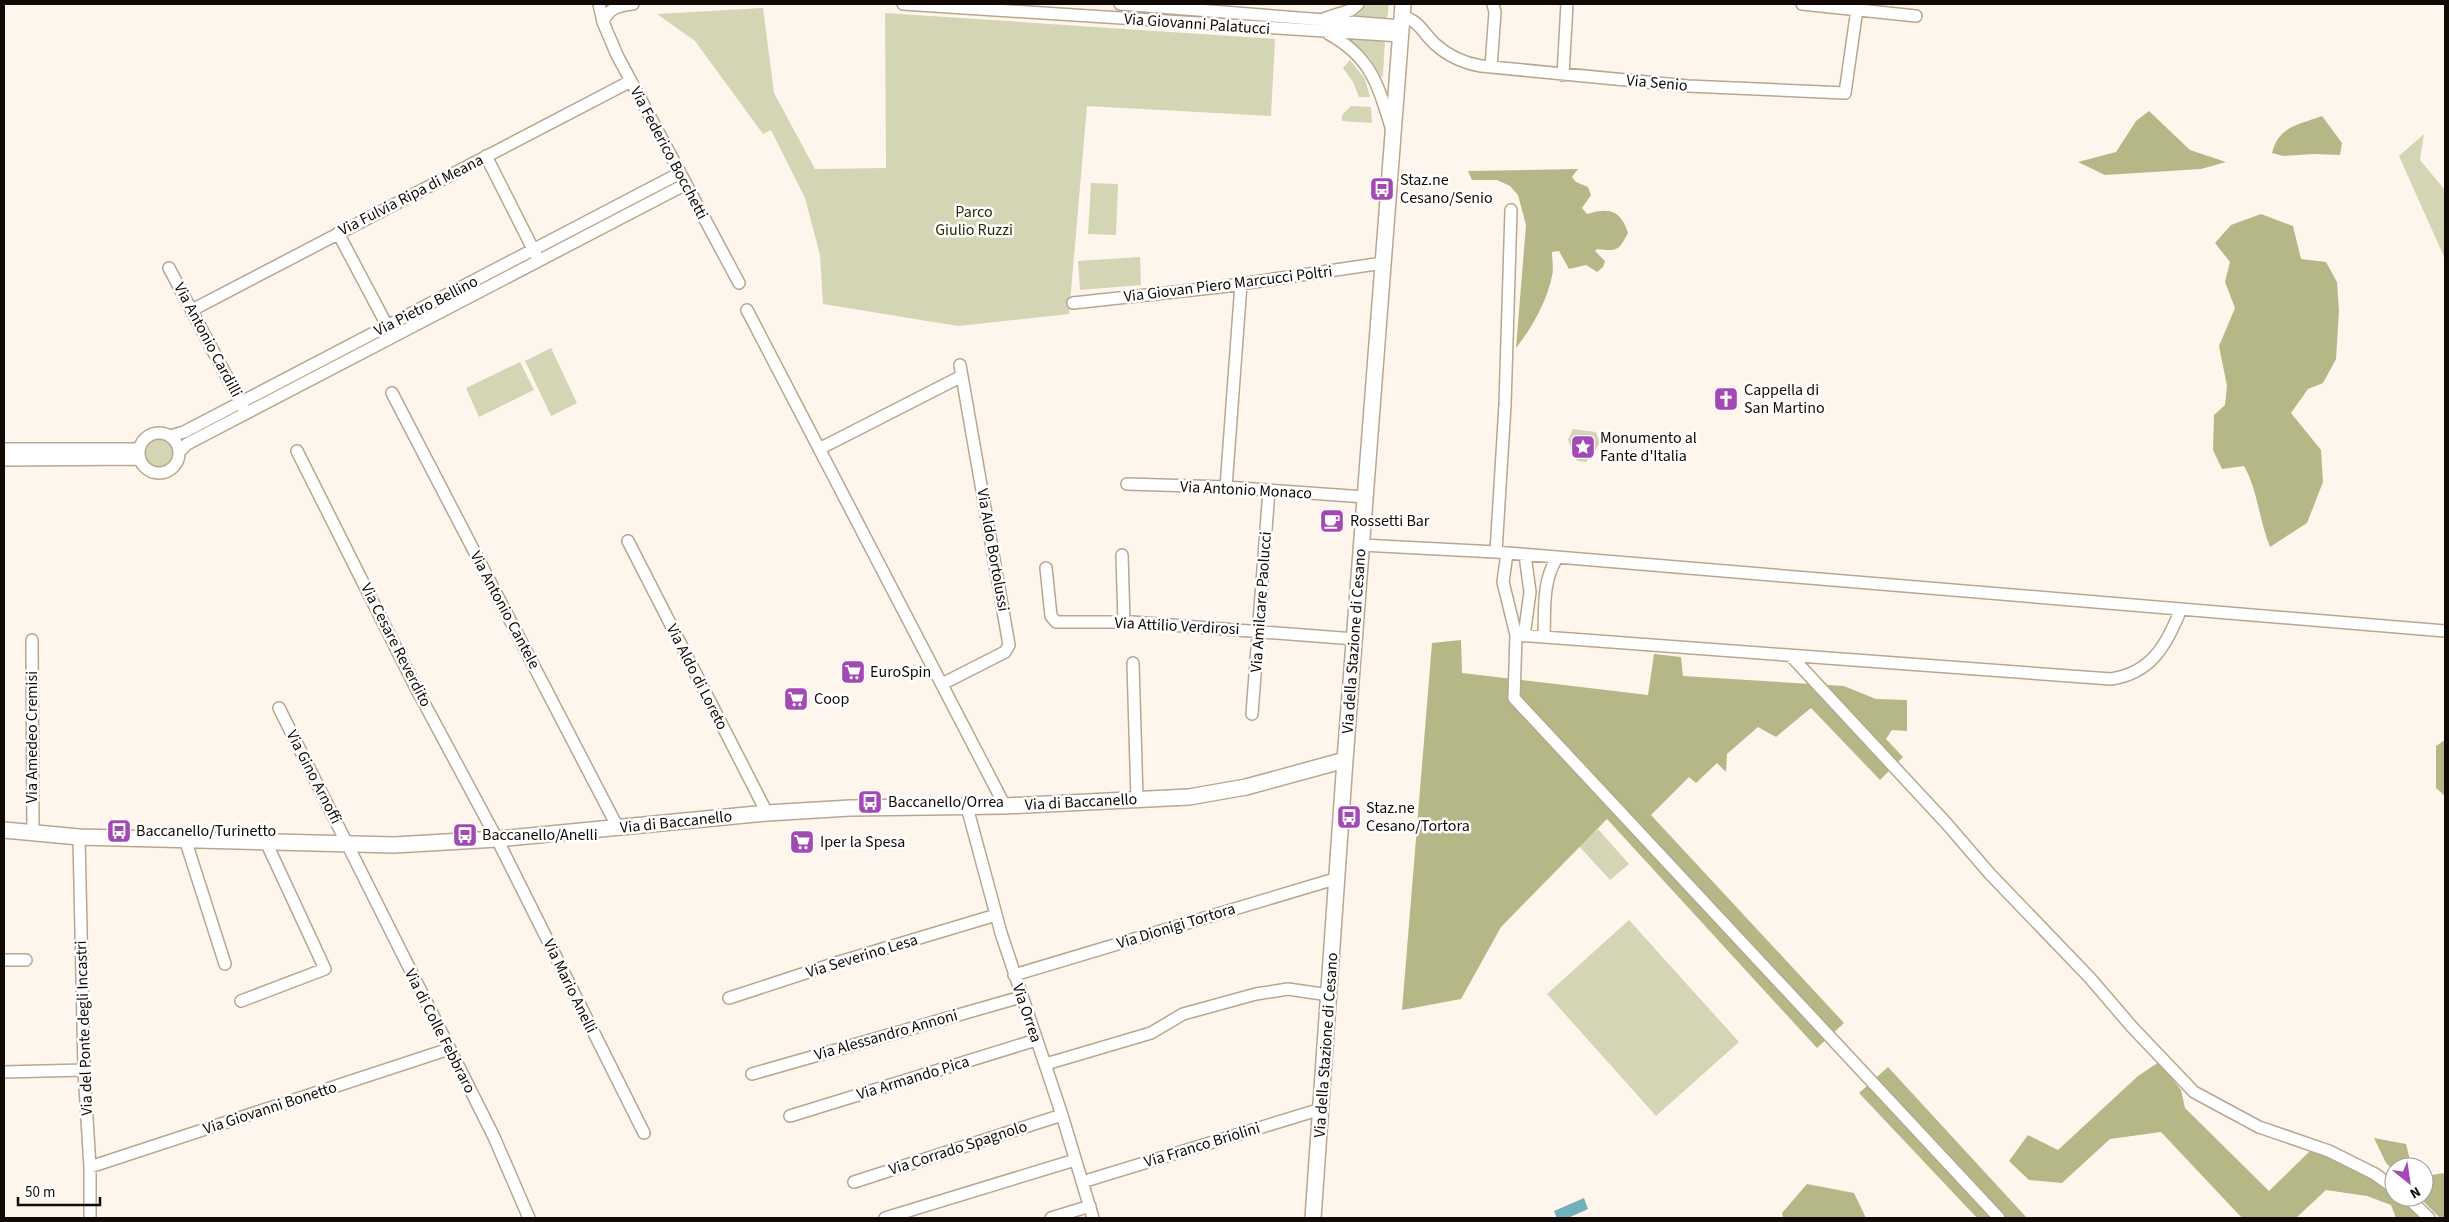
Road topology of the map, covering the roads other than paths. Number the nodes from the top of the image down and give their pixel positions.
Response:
1 (598, 4) edge
2 (633, 4) edge
3 (903, 4) edge
4 (1120, 4) edge
5 (1358, 4) edge
6 (1492, 4) edge
7 (1567, 4) edge
8 (1802, 4) edge
9 (1179, 6) edge
10 (1257, 9) edge
11 (1857, 9) junction
12 (1916, 16) dead end
13 (1319, 20) junction
14 (1402, 21) edge
15 (603, 22) junction
16 (1178, 23) junction
17 (1256, 28) junction
18 (1326, 32) junction
19 (1491, 67) junction
20 (1563, 75) junction
21 (631, 81) junction
22 (1393, 134) junction
23 (486, 156) junction
24 (683, 179) junction
25 (1511, 210) dead end
26 (338, 233) junction
27 (536, 256) junction
28 (1383, 263) junction
29 (169, 268) dead end
30 (738, 283) dead end
31 (1241, 284) junction
32 (1073, 303) dead end
33 (192, 310) junction
34 (747, 310) dead end
35 (390, 332) junction
36 (392, 393) dead end
37 (244, 408) junction
38 (170, 436) junction
39 (4, 449) edge
40 (819, 449) junction
41 (297, 451) dead end
42 (179, 452) junction
43 (139, 454) junction
44 (4, 460) edge
45 (1127, 484) dead end
46 (1226, 487) junction
47 (1269, 490) junction
48 (1365, 497) junction
49 (628, 542) dead end
50 (1361, 545) junction
51 (1501, 553) junction
52 (1122, 555) dead end
53 (1525, 555) junction
54 (1557, 558) junction
55 (1046, 568) dead end
56 (2181, 609) junction
57 (1124, 622) junction
58 (1258, 630) junction
59 (2445, 631) edge
60 (1520, 636) junction
61 (1544, 637) junction
62 (1355, 639) junction
63 (32, 640) dead end
64 (1791, 656) junction
65 (1133, 663) dead end
66 (942, 684) junction
67 (279, 708) dead end
68 (1252, 714) dead end
69 (1345, 760) junction
70 (1137, 799) junction
71 (1005, 806) junction
72 (967, 807) junction
73 (767, 813) junction
74 (618, 828) junction
75 (4, 830) edge
76 (33, 833) junction
77 (79, 837) junction
78 (185, 839) junction
79 (497, 839) junction
80 (266, 842) junction
81 (349, 846) junction
82 (1338, 878) junction
83 (996, 915) junction
84 (4, 960) edge
85 (26, 960) dead end
86 (225, 964) dead end
87 (1014, 975) junction
88 (1329, 994) junction
89 (1021, 997) junction
90 (729, 998) dead end
91 (241, 1001) dead end
92 (1036, 1040) junction
93 (449, 1050) junction
94 (1046, 1064) junction
95 (84, 1070) junction
96 (4, 1072) edge
97 (752, 1074) dead end
98 (1321, 1109) junction
99 (1062, 1115) junction
100 (790, 1116) dead end
101 (644, 1133) dead end
102 (1075, 1160) junction
103 (90, 1167) junction
104 (2384, 1181) edge
105 (854, 1182) dead end
106 (1082, 1182) junction
107 (1090, 1206) junction
108 (2417, 1207) edge
109 (90, 1218) edge
110 (529, 1218) edge
111 (884, 1218) edge
112 (1051, 1218) edge
113 (1093, 1218) edge
114 (1313, 1218) edge
115 (1999, 1218) edge
116 (2429, 1218) edge

1 - 15 street
2 - 15 street
3 - 16 street, Via Giovanni Palatucci
4 - 9 street, Via Giovanni Palatucci
5 - 13 street
6 - 19 street
7 - 20 street
8 - 11 street
9 - 10 street, Via Giovanni Palatucci
9 - 16 street
10 - 13 street, Via Giovanni Palatucci
10 - 17 street
11 - 12 street
11 - 20 street, Via Senio
13 - 14 street, Via Giovanni Palatucci
14 - 18 street, Via Giovanni Palatucci
14 - 19 street, Via Senio
14 - 22 street, Via della Stazione di Cesano
15 - 21 street, Via Federico Bocchetti
16 - 17 street, Via Giovanni Palatucci
17 - 18 street, Via Giovanni Palatucci
18 - 22 street
19 - 20 street, Via Senio
21 - 23 street, Via Fulvia Ripa di Meana
21 - 24 street, Via Federico Bocchetti
22 - 28 street, Via della Stazione di Cesano
23 - 26 street, Via Fulvia Ripa di Meana
23 - 27 street
24 - 27 street, Via Pietro Bellino
24 - 30 street, Via Federico Bocchetti
25 - 51 street
26 - 33 street, Via Fulvia Ripa di Meana
26 - 35 street
27 - 35 street, Via Pietro Bellino
28 - 31 street, Via Giovan Piero Marcucci Poltri
28 - 48 street, Via della Stazione di Cesano
29 - 33 street, Via Antonio Cardilli
31 - 32 street, Via Giovan Piero Marcucci Poltri
31 - 46 street
33 - 37 street, Via Antonio Cardilli
34 - 40 street
35 - 37 street, Via Pietro Bellino
36 - 74 street, Via Antonio Cantele
37 - 38 street, Via Pietro Bellino
37 - 42 street, Via Pietro Bellino
38 - 42 street
38 - 43 street
39 - 43 street
40 - 66 street
40 - 66 street, Via Aldo Bortolussi
41 - 79 street, Via Cesare Reverdito
42 - 43 street
43 - 44 street
45 - 46 street, Via Antonio Monaco
46 - 47 street, Via Antonio Monaco
47 - 48 street, Via Antonio Monaco
47 - 58 street, Via Amilcare Paolucci
48 - 50 street, Via della Stazione di Cesano
49 - 73 street, Via Aldo di Loreto
50 - 51 street
50 - 62 street, Via della Stazione di Cesano
51 - 53 street
51 - 60 street
52 - 57 street
53 - 54 street
53 - 60 street
54 - 56 street
54 - 61 street
55 - 57 street, Via Attilio Verdirosi
56 - 59 street
56 - 64 street
57 - 58 street, Via Attilio Verdirosi
58 - 62 street, Via Attilio Verdirosi
58 - 68 street, Via Amilcare Paolucci
60 - 61 street
60 - 115 street
61 - 64 street
62 - 69 street, Via della Stazione di Cesano
63 - 76 street, Via Amedeo Cremisi
64 - 104 street
65 - 70 street
66 - 71 street
67 - 81 street, Via Gino Arnoffi
69 - 70 street, Via di Baccanello
69 - 82 street, Via della Stazione di Cesano
70 - 71 street, Via di Baccanello
71 - 72 street, Via di Baccanello
72 - 73 street, Via di Baccanello
72 - 83 street, Via Orrea
73 - 74 street, Via di Baccanello
74 - 79 street, Via di Baccanello
75 - 76 street, Via di Baccanello
76 - 77 street, Via di Baccanello
77 - 78 street, Via di Baccanello
77 - 95 street, Via del Ponte degli Incastri
78 - 80 street, Via di Baccanello
78 - 86 street
79 - 81 street, Via di Baccanello
79 - 101 street, Via Mario Anelli
80 - 81 street, Via di Baccanello
80 - 91 street
81 - 93 street, Via di Colle Febbraro
82 - 87 street, Via Dionigi Tortora
82 - 88 street, Via della Stazione di Cesano
83 - 87 street, Via Orrea
83 - 90 street, Via Severino Lesa
84 - 85 street
87 - 89 street, Via Orrea
88 - 94 street
88 - 98 street, Via della Stazione di Cesano
89 - 92 street, Via Orrea
89 - 97 street, Via Alessandro Annoni
92 - 94 street, Via Orrea
92 - 100 street, Via Armando Pica
93 - 103 street, Via Giovanni Bonetto
93 - 110 street, Via di Colle Febbraro
94 - 99 street, Via Orrea
95 - 96 street
95 - 103 street, Via del Ponte degli Incastri
98 - 106 street, Via Franco Briolini
98 - 114 street, Via della Stazione di Cesano
99 - 102 street, Via Orrea
99 - 105 street, Via Corrado Spagnolo
102 - 106 street, Via Orrea
102 - 111 street
103 - 109 street, Via del Ponte degli Incastri
106 - 107 street, Via Orrea
107 - 112 street
107 - 113 street, Via Orrea
108 - 116 street

